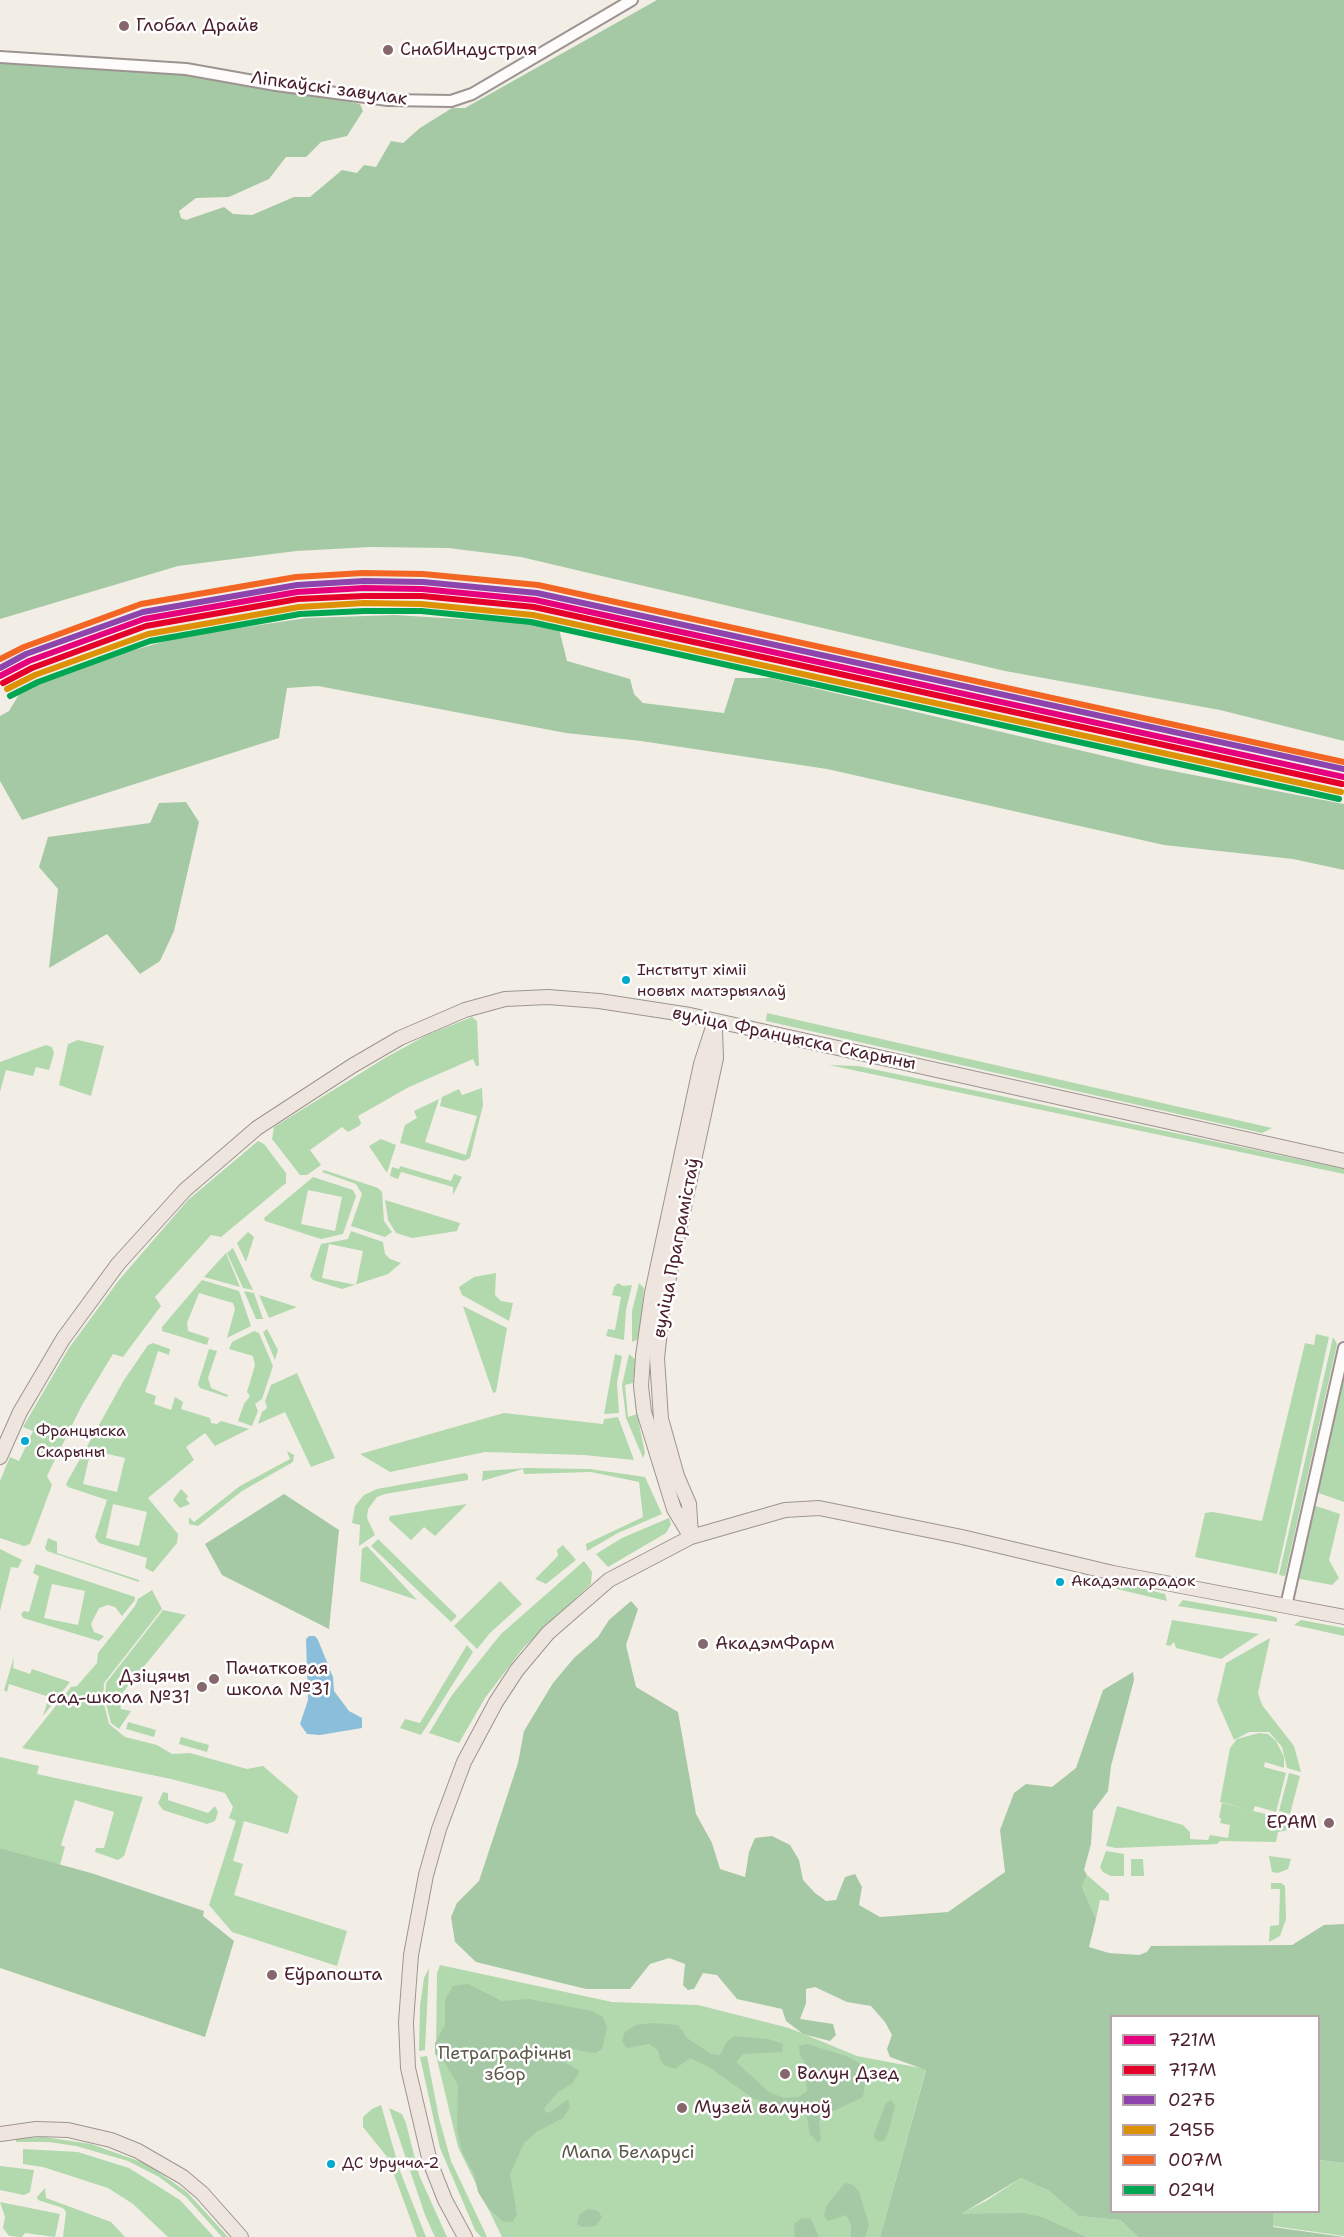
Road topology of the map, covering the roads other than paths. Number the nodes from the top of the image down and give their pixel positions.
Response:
1 (632, 0) edge
2 (0, 57) edge
3 (715, 1021) junction
4 (1344, 1161) edge
5 (1344, 1348) edge
6 (0, 1456) edge
7 (691, 1538) junction
8 (1286, 1606) junction
9 (1344, 1617) edge
10 (0, 2134) edge
11 (241, 2237) edge
12 (465, 2237) edge

1 - 2 street, Ліпкаўскі завулак
3 - 4 main road, вуліца Францыска Скарыны
3 - 6 main road, вуліца Францыска Скарыны
3 - 7 main road, вуліца Праграмістаў
5 - 8 street
7 - 8 main road
7 - 12 main road
8 - 9 main road
10 - 11 main road

